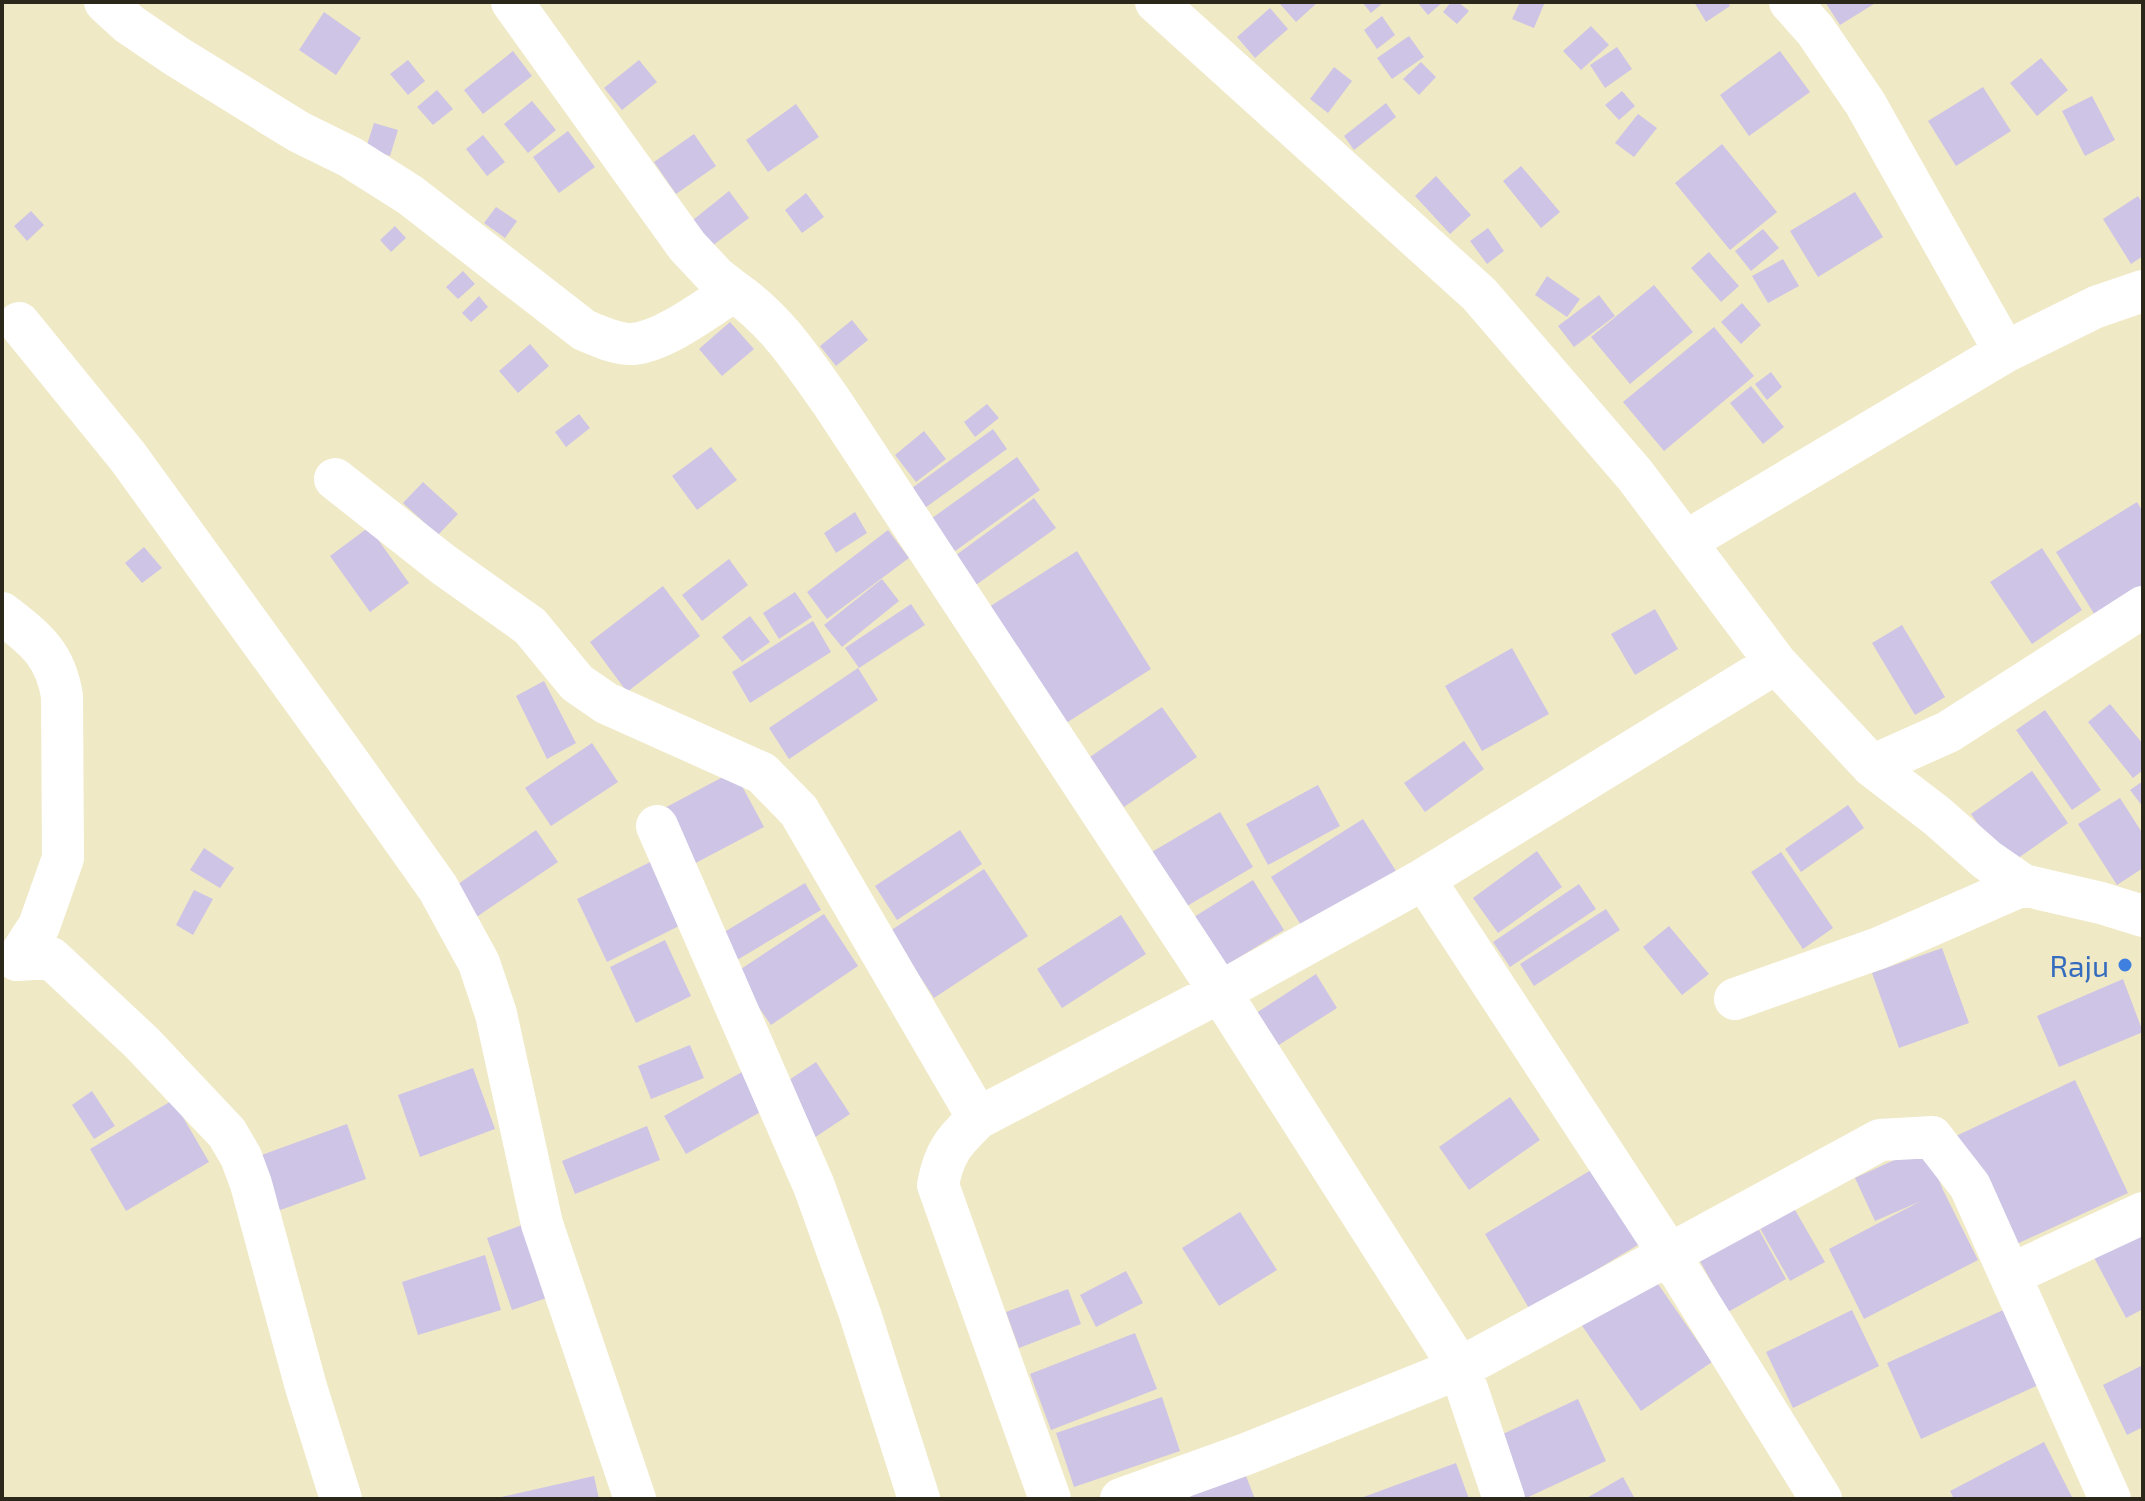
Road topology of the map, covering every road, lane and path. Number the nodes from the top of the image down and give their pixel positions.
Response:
1 (105, 2) edge
2 (512, 2) edge
3 (1156, 2) edge
4 (1790, 2) edge
5 (734, 291) junction
6 (2143, 291) edge
7 (19, 323) dead end
8 (2005, 352) junction
9 (335, 479) dead end
10 (1685, 542) junction
11 (2143, 607) edge
12 (2, 613) edge
13 (1776, 663) junction
14 (1872, 766) junction
15 (657, 826) dead end
16 (1424, 879) junction
17 (2023, 885) junction
18 (2143, 916) edge
19 (7, 964) edge
20 (1220, 992) junction
21 (1735, 999) dead end
22 (978, 1118) junction
23 (2143, 1213) edge
24 (1669, 1254) junction
25 (2010, 1275) junction
26 (1460, 1368) junction
27 (341, 1499) edge
28 (635, 1499) edge
29 (919, 1499) edge
30 (1050, 1499) edge
31 (1121, 1499) edge
32 (1504, 1499) edge
33 (1821, 1499) edge
34 (2110, 1499) edge

1 - 5 street
2 - 5 street
3 - 10 street
4 - 8 street
5 - 20 street
6 - 8 street
7 - 28 street
8 - 10 street
9 - 22 street
10 - 13 street
11 - 14 street
12 - 19 street
13 - 14 street
13 - 16 street
14 - 17 street
15 - 29 street
16 - 20 street
16 - 24 street
17 - 18 street
17 - 21 street
19 - 27 street
20 - 22 street
20 - 26 street
22 - 30 street
23 - 25 street
24 - 25 street
24 - 26 street
24 - 33 street
25 - 34 street
26 - 31 street
26 - 32 street

